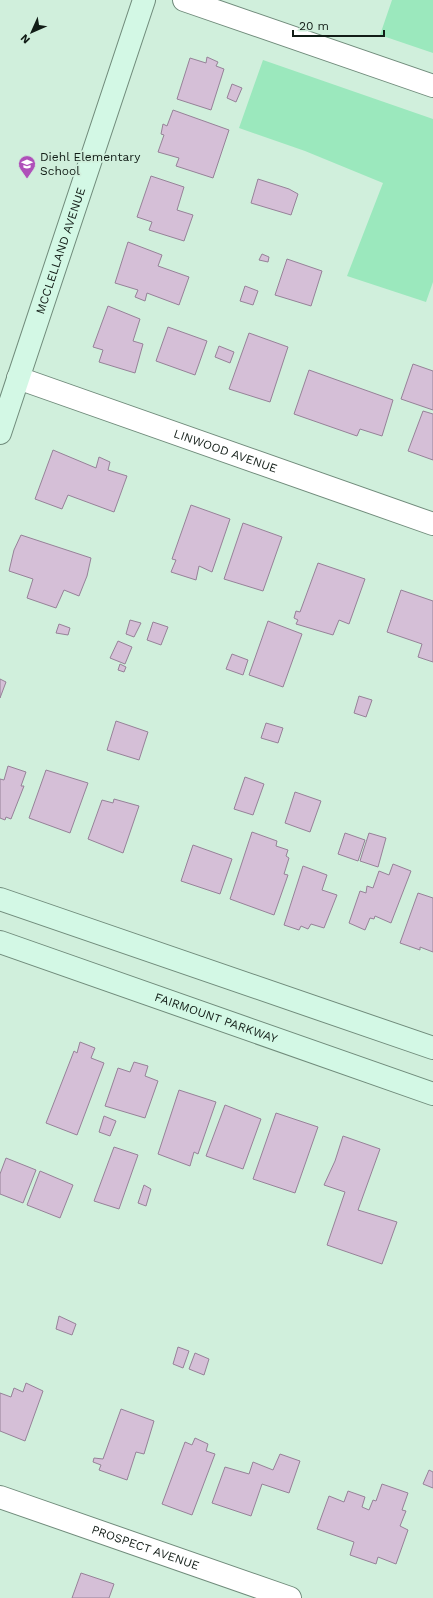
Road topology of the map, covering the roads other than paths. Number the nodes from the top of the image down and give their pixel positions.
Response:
1 (144, 0) edge
2 (184, 0) edge
3 (433, 86) edge
4 (18, 378) junction
5 (0, 433) edge
6 (433, 524) edge
7 (0, 899) edge
8 (0, 942) edge
9 (433, 1048) edge
10 (433, 1094) edge
11 (0, 1497) edge
12 (290, 1598) edge

1 - 4 street, MCCLELLAND AVENUE
2 - 3 street
4 - 5 street, MCCLELLAND AVENUE
4 - 6 street, LINWOOD AVENUE
7 - 9 street
8 - 10 street, FAIRMOUNT PARKWAY
11 - 12 street, PROSPECT AVENUE

